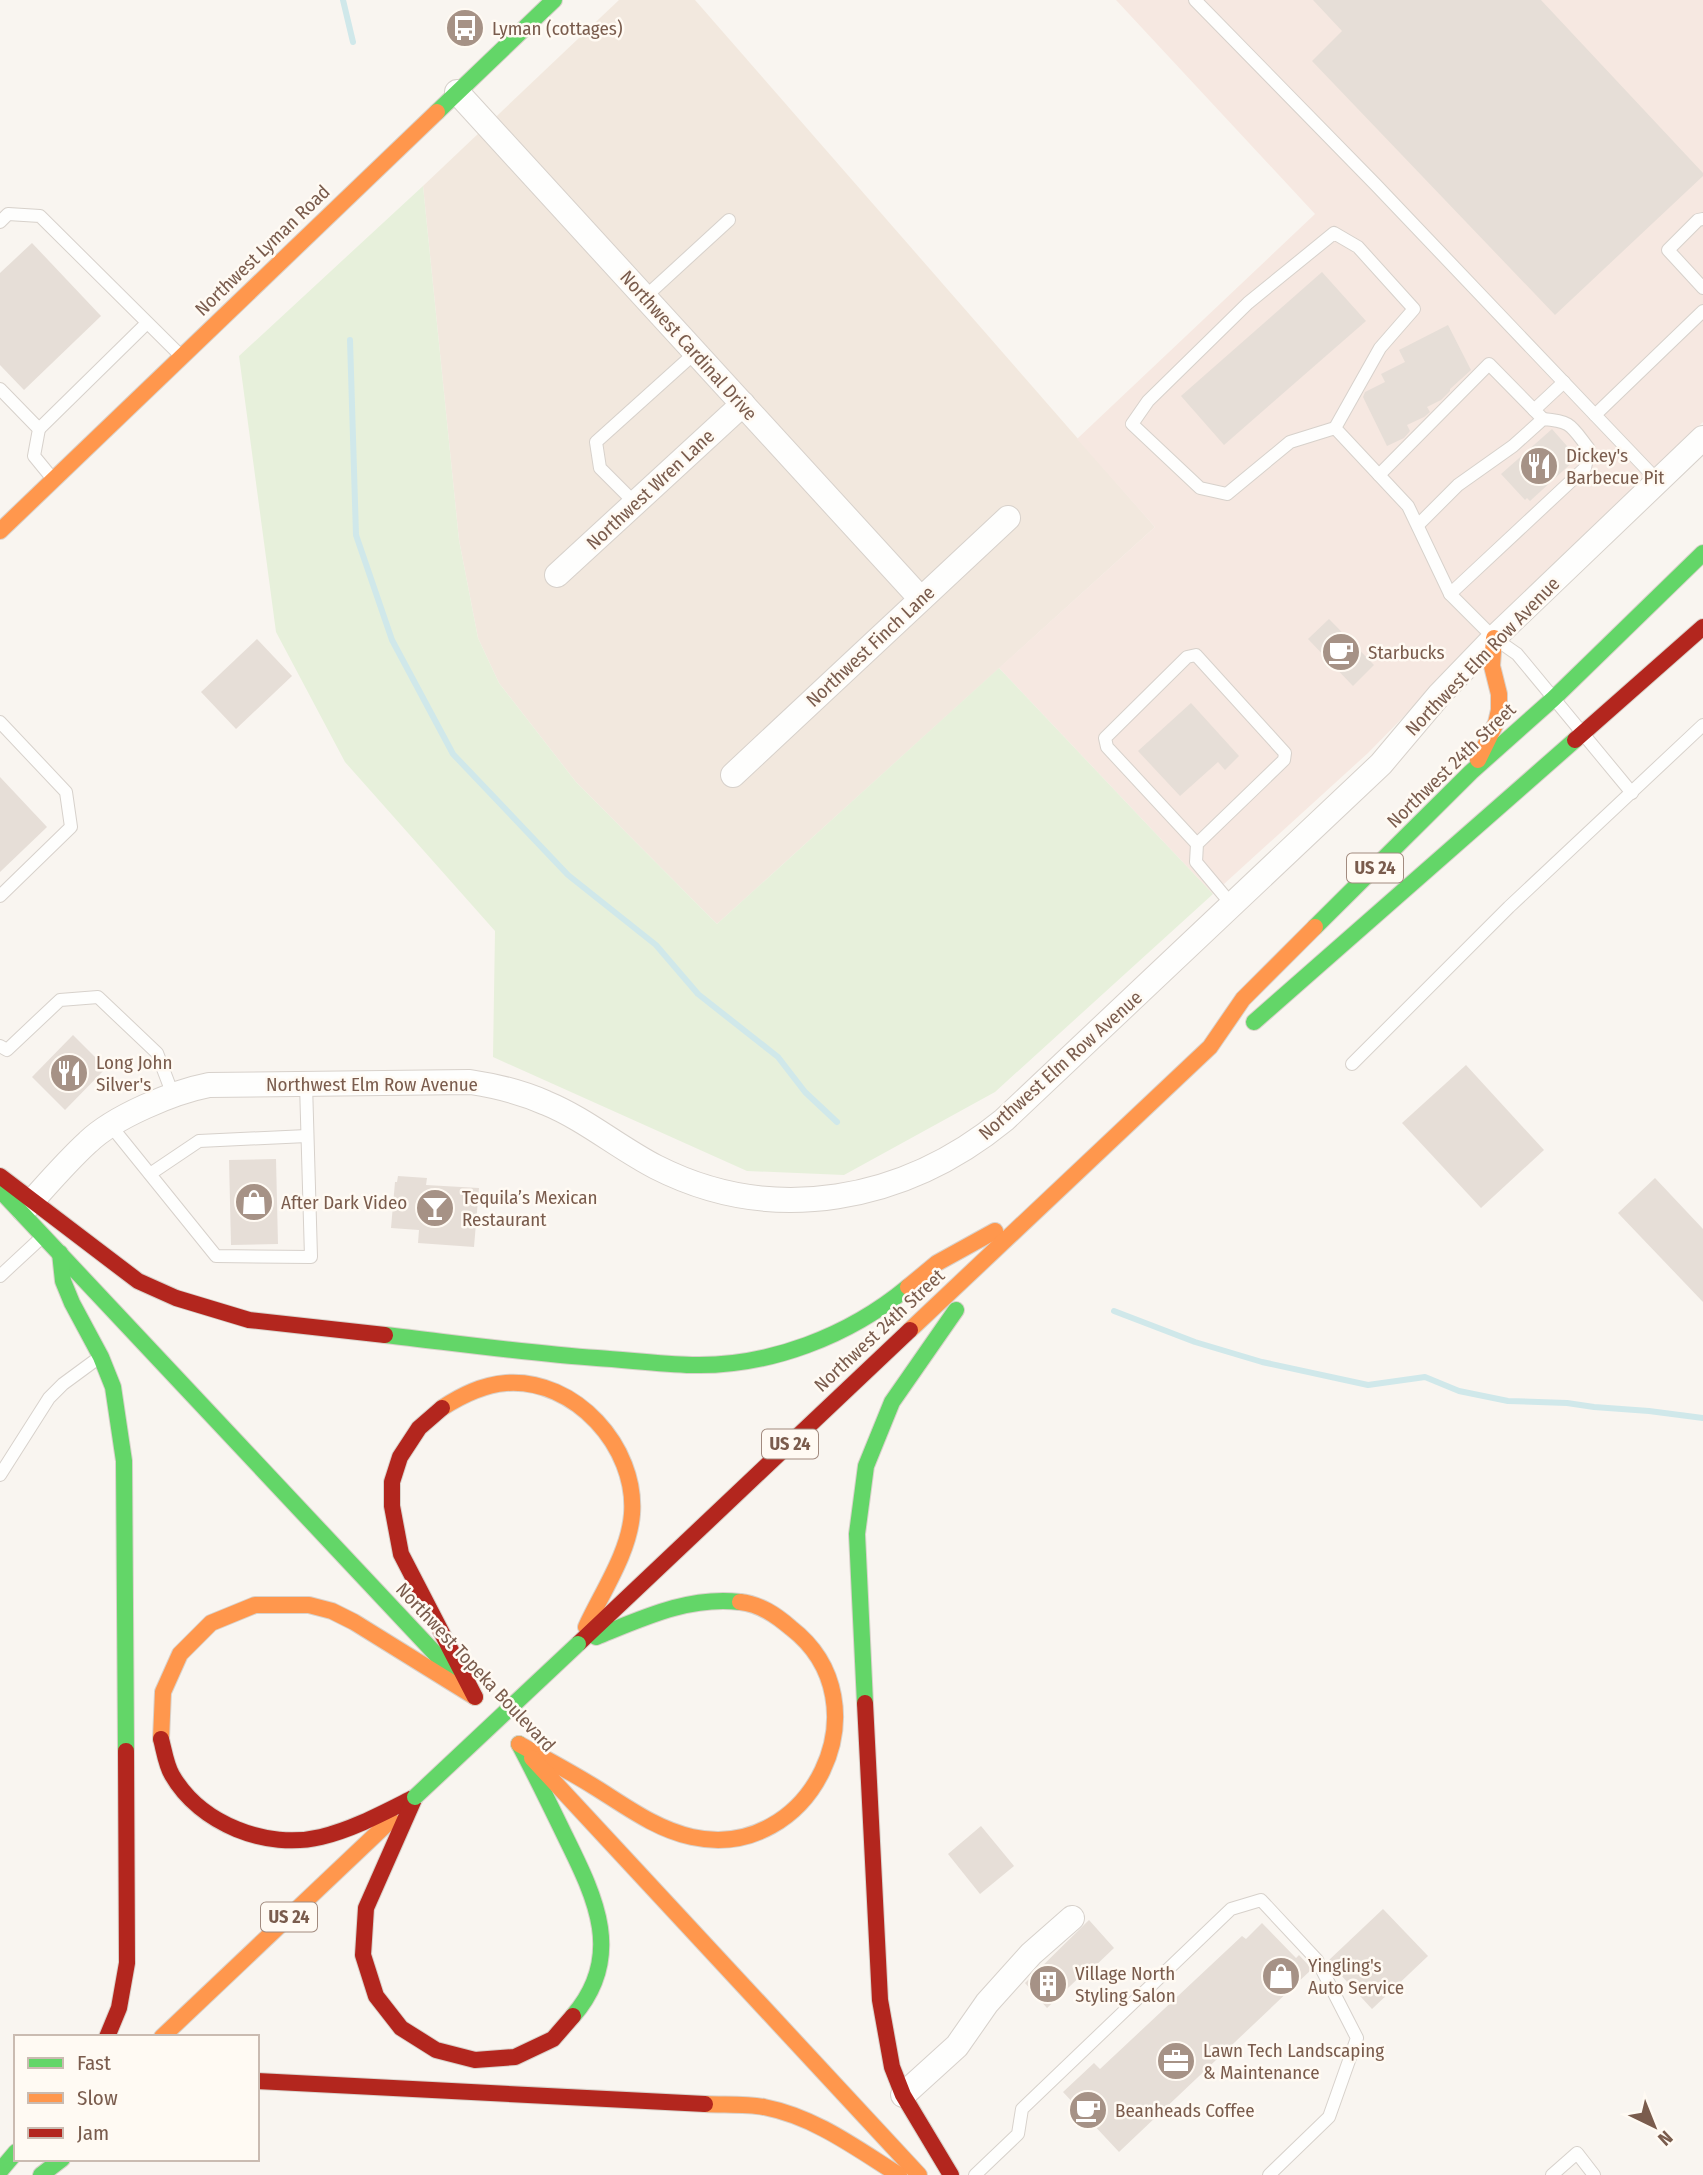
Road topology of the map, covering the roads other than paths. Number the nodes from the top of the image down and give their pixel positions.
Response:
1 (554, 0) edge
2 (1195, 0) edge
3 (457, 92) junction
4 (1703, 219) edge
5 (729, 220) dead end
6 (0, 222) edge
7 (1703, 288) edge
8 (645, 297) junction
9 (1703, 311) edge
10 (147, 323) junction
11 (696, 352) junction
12 (181, 357) junction
13 (1564, 382) junction
14 (0, 389) edge
15 (743, 404) junction
16 (1538, 414) junction
17 (1595, 415) junction
18 (1335, 428) junction
19 (38, 429) junction
20 (1703, 438) edge
21 (1379, 475) junction
22 (54, 480) junction
23 (1658, 481) junction
24 (635, 503) junction
25 (1008, 518) dead end
26 (1418, 525) junction
27 (0, 531) edge
28 (1703, 553) edge
29 (557, 575) dead end
30 (1450, 594) junction
31 (920, 599) junction
32 (1703, 627) edge
33 (1494, 638) junction
34 (1553, 699) junction
35 (0, 722) edge
36 (1703, 725) edge
37 (1583, 735) junction
38 (1471, 772) junction
39 (733, 775) dead end
40 (1632, 793) junction
41 (1197, 844) junction
42 (0, 896) edge
43 (1232, 905) junction
44 (0, 1046) edge
45 (1210, 1048) junction
46 (1352, 1064) dead end
47 (306, 1084) junction
48 (173, 1095) junction
49 (111, 1126) junction
50 (307, 1136) junction
51 (150, 1174) junction
52 (0, 1176) edge
53 (0, 1190) edge
54 (1043, 1205) junction
55 (27, 1207) junction
56 (43, 1235) junction
57 (1001, 1244) junction
58 (60, 1253) junction
59 (0, 1276) edge
60 (101, 1357) junction
61 (0, 1475) edge
62 (578, 1644) junction
63 (475, 1697) junction
64 (519, 1744) junction
65 (415, 1797) junction
66 (1072, 1918) dead end
67 (108, 2035) edge
68 (164, 2035) edge
69 (259, 2081) edge
70 (903, 2095) junction
71 (14, 2154) edge
72 (59, 2161) edge
73 (24, 2167) dead end
74 (0, 2171) edge
75 (9, 2175) edge
76 (41, 2175) edge
77 (899, 2175) edge
78 (919, 2175) edge
79 (951, 2175) edge
80 (975, 2175) edge
81 (1269, 2175) edge
82 (1552, 2175) edge
83 (1594, 2175) edge

1 - 3 main road, Northwest Lyman Road
2 - 13 lane
3 - 8 street, Northwest Cardinal Drive
3 - 12 main road, Northwest Lyman Road
4 - 7 lane
5 - 8 lane
6 - 10 lane
8 - 11 street, Northwest Cardinal Drive
9 - 17 lane
10 - 12 lane
10 - 19 lane
11 - 15 street, Northwest Cardinal Drive
11 - 24 lane
12 - 22 main road, Northwest Lyman Road
13 - 16 lane
13 - 17 lane
14 - 19 lane
15 - 24 street, Northwest Wren Lane
15 - 31 street, Northwest Cardinal Drive
16 - 21 lane
16 - 26 lane
16 - 30 lane
17 - 23 lane
18 - 18 lane
18 - 21 lane
19 - 22 lane
20 - 23 street, Northwest Elm Row Avenue
21 - 26 lane
22 - 27 main road, Northwest Lyman Road
23 - 33 street, Northwest Elm Row Avenue
24 - 29 street, Northwest Wren Lane
25 - 31 street, Northwest Finch Lane
26 - 30 lane
28 - 34 main road, Northwest 24th Street / US 24
30 - 33 lane
31 - 39 street, Northwest Finch Lane
32 - 37 main road, Northwest 24th Street / US 24
33 - 34 lane
33 - 38 main road
33 - 43 street, Northwest Elm Row Avenue
34 - 37 lane
34 - 38 main road, Northwest 24th Street / US 24
35 - 42 lane
36 - 40 lane
37 - 40 lane
37 - 45 main road, Northwest 24th Street / US 24
38 - 45 main road, Northwest 24th Street / US 24
40 - 46 lane
41 - 41 lane
41 - 43 lane
43 - 47 street, Northwest Elm Row Avenue
44 - 48 lane
45 - 54 main road, Northwest 24th Street / US 24
47 - 48 street, Northwest Elm Row Avenue
47 - 50 lane
48 - 49 street, Northwest Elm Row Avenue
49 - 51 lane
49 - 55 street, Northwest Elm Row Avenue
50 - 51 lane
50 - 51 lane
52 - 55 main road
53 - 55 main road, Northwest Topeka Boulevard
54 - 55 main road
54 - 57 main road, Northwest 24th Street / US 24
55 - 56 main road, Northwest Topeka Boulevard
56 - 58 main road, Northwest Topeka Boulevard
56 - 59 lane
57 - 62 main road, Northwest 24th Street / US 24
57 - 70 main road
58 - 60 main road
58 - 63 main road, Northwest Topeka Boulevard
60 - 61 lane
60 - 67 main road
62 - 63 main road
62 - 64 main road
62 - 65 main road, US 24, bridge
63 - 64 main road, Northwest Topeka Boulevard
63 - 65 main road
64 - 65 main road
64 - 78 main road, Northwest Topeka Boulevard
65 - 68 main road, US 24
66 - 70 street
69 - 77 main road
70 - 79 main road
71 - 74 main road
72 - 76 main road
73 - 75 main road
80 - 81 lane
82 - 83 lane

